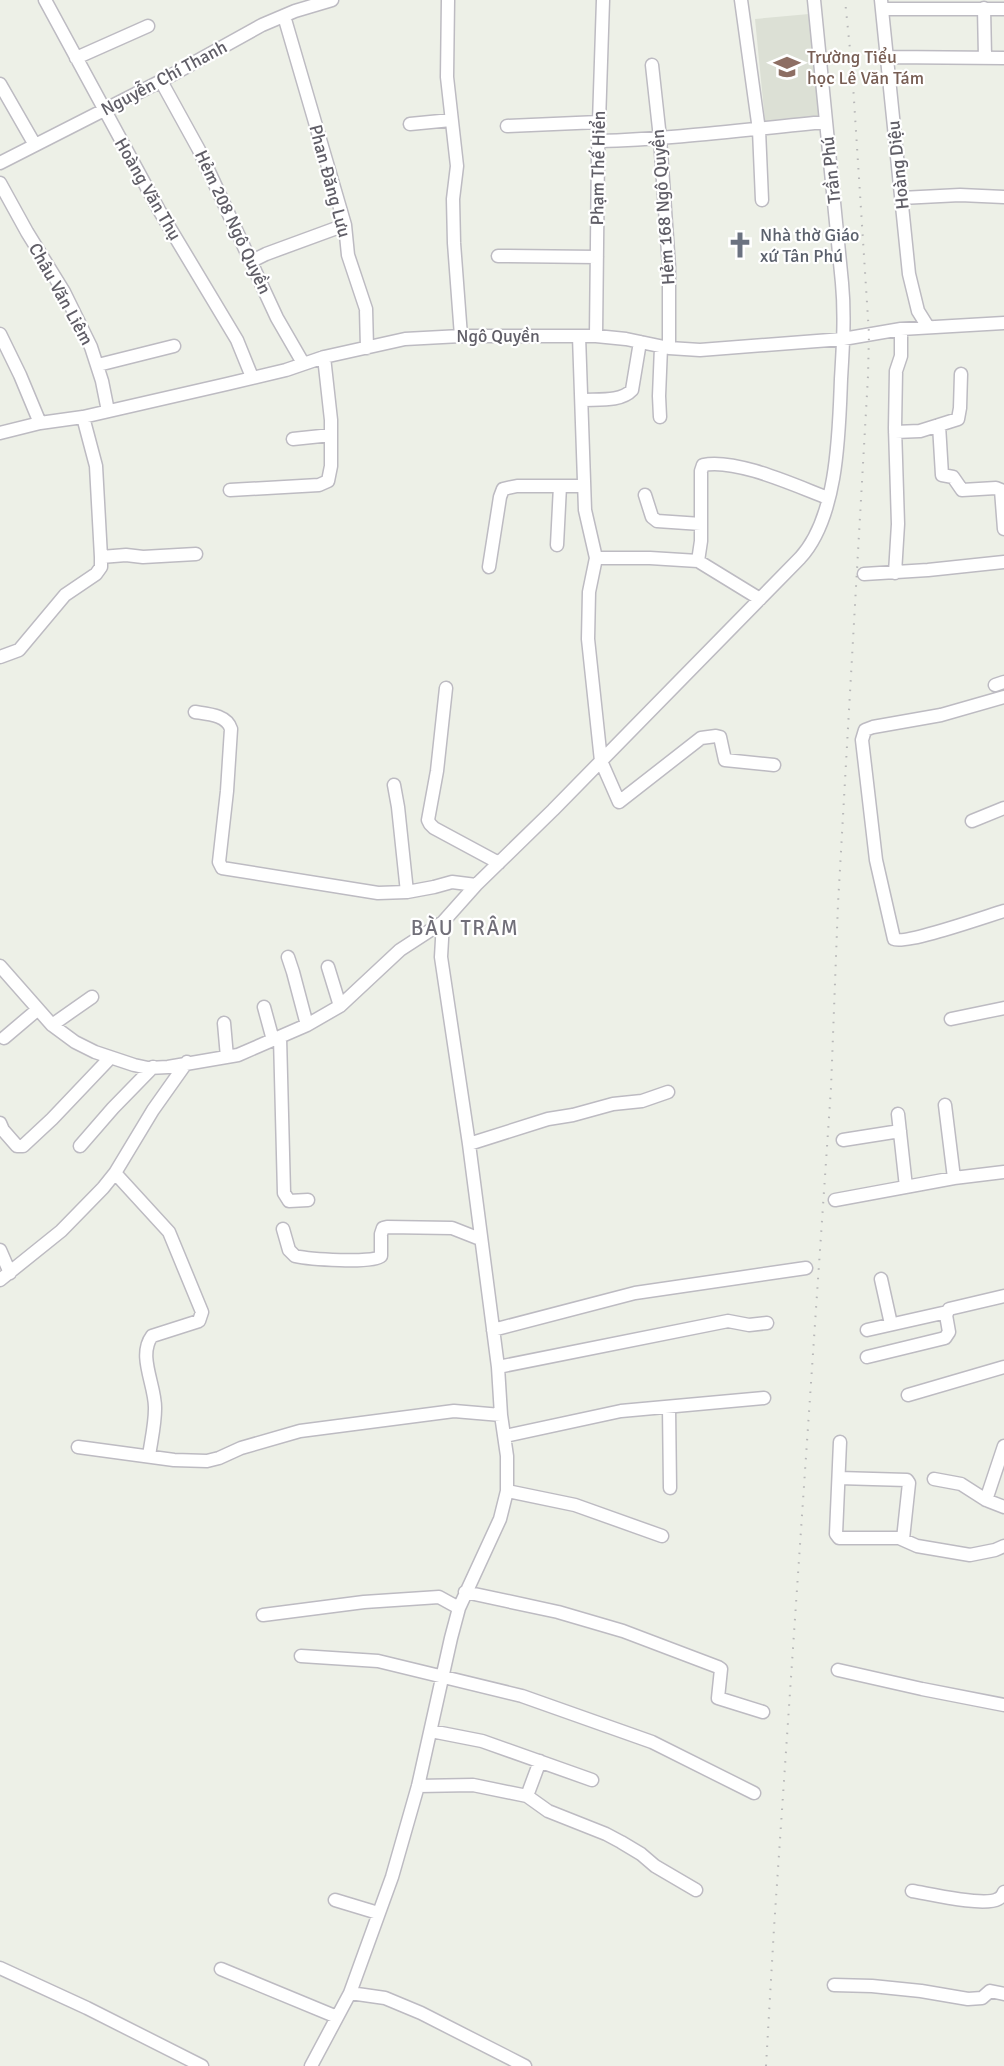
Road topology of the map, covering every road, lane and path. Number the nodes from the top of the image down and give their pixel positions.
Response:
1 (45, 0) edge
2 (332, 0) edge
3 (448, 0) edge
4 (603, 0) edge
5 (741, 0) edge
6 (814, 0) edge
7 (882, 4) edge
8 (984, 8) junction
9 (290, 9) edge
10 (1004, 9) edge
11 (148, 26) dead end
12 (76, 57) junction
13 (887, 57) junction
14 (985, 57) junction
15 (1004, 57) edge
16 (652, 65) dead end
17 (161, 81) junction
18 (0, 84) edge
19 (104, 111) junction
20 (451, 120) junction
21 (599, 122) junction
22 (826, 122) junction
23 (410, 124) dead end
24 (507, 126) dead end
25 (759, 129) junction
26 (660, 138) junction
27 (598, 141) junction
28 (35, 145) junction
29 (0, 164) edge
30 (0, 183) edge
31 (1004, 197) edge
32 (901, 198) junction
33 (762, 200) dead end
34 (345, 225) junction
35 (498, 255) dead end
36 (597, 257) junction
37 (252, 261) junction
38 (1004, 322) edge
39 (928, 327) junction
40 (901, 329) junction
41 (0, 334) edge
42 (461, 336) junction
43 (579, 336) junction
44 (596, 336) junction
45 (843, 339) junction
46 (640, 342) junction
47 (174, 346) dead end
48 (367, 348) junction
49 (665, 348) junction
50 (324, 357) junction
51 (303, 363) junction
52 (98, 366) junction
53 (961, 374) dead end
54 (252, 377) junction
55 (582, 400) junction
56 (108, 411) junction
57 (83, 417) junction
58 (660, 417) dead end
59 (40, 423) junction
60 (939, 425) junction
61 (895, 432) junction
62 (0, 433) edge
63 (331, 435) junction
64 (293, 439) dead end
65 (560, 486) junction
66 (584, 486) junction
67 (1002, 488) edge
68 (230, 490) dead end
69 (645, 495) dead end
70 (828, 498) junction
71 (701, 524) junction
72 (1004, 529) edge
73 (556, 545) dead end
74 (196, 554) dead end
75 (101, 557) junction
76 (596, 558) junction
77 (698, 561) junction
78 (1004, 562) edge
79 (489, 567) dead end
80 (895, 573) junction
81 (864, 574) dead end
82 (760, 599) junction
83 (0, 657) edge
84 (446, 688) dead end
85 (1004, 698) edge
86 (195, 712) dead end
87 (601, 761) junction
88 (774, 765) dead end
89 (394, 785) dead end
90 (1004, 808) edge
91 (972, 821) dead end
92 (499, 863) junction
93 (476, 885) junction
94 (406, 892) junction
95 (1004, 911) edge
96 (443, 921) junction
97 (288, 957) dead end
98 (0, 966) edge
99 (328, 967) dead end
100 (92, 997) dead end
101 (340, 1006) junction
102 (264, 1007) dead end
103 (1004, 1008) edge
104 (37, 1010) junction
105 (951, 1019) dead end
106 (224, 1023) dead end
107 (51, 1025) junction
108 (306, 1025) junction
109 (4, 1038) dead end
110 (277, 1038) junction
111 (227, 1056) junction
112 (110, 1058) junction
113 (187, 1062) junction
114 (153, 1067) junction
115 (668, 1092) dead end
116 (945, 1105) dead end
117 (898, 1114) dead end
118 (0, 1123) edge
119 (900, 1131) junction
120 (843, 1140) dead end
121 (469, 1144) junction
122 (80, 1146) dead end
123 (1004, 1172) edge
124 (115, 1173) junction
125 (954, 1178) junction
126 (906, 1187) junction
127 (308, 1200) dead end
128 (836, 1200) dead end
129 (283, 1229) dead end
130 (480, 1239) junction
131 (0, 1250) edge
132 (806, 1268) dead end
133 (5, 1276) edge
134 (881, 1279) dead end
135 (1004, 1296) edge
136 (947, 1312) junction
137 (767, 1323) dead end
138 (891, 1324) junction
139 (493, 1330) junction
140 (867, 1330) dead end
141 (867, 1357) dead end
142 (498, 1367) junction
143 (1004, 1367) edge
144 (908, 1395) dead end
145 (764, 1398) dead end
146 (669, 1407) junction
147 (501, 1415) junction
148 (505, 1436) junction
149 (840, 1442) dead end
150 (1004, 1446) edge
151 (78, 1447) dead end
152 (149, 1456) junction
153 (839, 1478) junction
154 (934, 1479) dead end
155 (670, 1488) dead end
156 (507, 1491) junction
157 (986, 1500) junction
158 (1004, 1507) edge
159 (662, 1536) dead end
160 (903, 1539) junction
161 (1004, 1545) edge
162 (465, 1592) junction
163 (459, 1608) junction
164 (263, 1615) dead end
165 (301, 1656) dead end
166 (838, 1670) dead end
167 (443, 1677) junction
168 (1004, 1704) edge
169 (763, 1712) dead end
170 (431, 1731) junction
171 (540, 1761) junction
172 (592, 1780) dead end
173 (418, 1786) junction
174 (754, 1793) dead end
175 (526, 1796) junction
176 (696, 1890) dead end
177 (912, 1891) dead end
178 (1004, 1892) edge
179 (334, 1900) dead end
180 (378, 1913) junction
181 (3, 1969) edge
182 (221, 1969) dead end
183 (834, 1985) dead end
184 (350, 1993) junction
185 (1004, 1994) edge
186 (337, 2017) junction
187 (202, 2066) edge
188 (310, 2066) edge
189 (525, 2066) edge

1 - 12 street, Hoàng Văn Thụ
2 - 9 street, Nguyễn Chí Thanh
3 - 20 street
4 - 21 street, Phạm Thế Hiển
5 - 25 street
6 - 22 street, Trần Phú
7 - 8 street
7 - 13 street, Hoàng Diệu
8 - 10 street
8 - 14 street
9 - 17 street, Nguyễn Chí Thanh
9 - 34 street, Phan Đăng Lưu
11 - 12 street
12 - 19 street, Hoàng Văn Thụ
13 - 14 street
13 - 32 street, Hoàng Diệu
14 - 15 street
16 - 26 street, Hẻm 168 Ngô Quyền
17 - 19 street, Nguyễn Chí Thanh
17 - 37 street, Hẻm 208 Ngô Quyền
18 - 28 street
19 - 28 street, Nguyễn Chí Thanh
19 - 54 street, Hoàng Văn Thụ
20 - 23 street
20 - 42 street
21 - 24 street
21 - 27 street, Phạm Thế Hiển
22 - 25 street
22 - 45 street, Trần Phú
25 - 26 street
25 - 33 street
26 - 27 street
26 - 49 street, Hẻm 168 Ngô Quyền
27 - 36 street, Phạm Thế Hiển
28 - 29 street, Nguyễn Chí Thanh
30 - 52 street, Châu Văn Liêm
31 - 32 street
32 - 39 street, Hoàng Diệu
34 - 37 street
34 - 48 street, Phan Đăng Lưu
35 - 36 street
36 - 44 street, Phạm Thế Hiển
37 - 51 street, Hẻm 208 Ngô Quyền
38 - 39 street, Ngô Quyền
39 - 40 street, Ngô Quyền
40 - 45 street, Ngô Quyền
40 - 61 street
41 - 59 street
42 - 43 street, Ngô Quyền
42 - 48 street, Ngô Quyền
43 - 44 street, Ngô Quyền
43 - 55 street
44 - 46 street, Ngô Quyền
45 - 49 street, Ngô Quyền
45 - 70 street, Trần Phú
46 - 49 street, Ngô Quyền
46 - 55 street
47 - 52 street
48 - 50 street, Ngô Quyền
49 - 58 street, Hẻm 168 Ngô Quyền
50 - 51 street, Ngô Quyền
50 - 63 street
51 - 54 street, Ngô Quyền
52 - 56 street, Châu Văn Liêm
53 - 60 street
54 - 56 street, Ngô Quyền
55 - 66 street
56 - 57 street, Ngô Quyền
57 - 59 street, Ngô Quyền
57 - 75 street
59 - 62 street, Ngô Quyền
60 - 61 street
60 - 67 street
61 - 80 street
63 - 64 street
63 - 68 street
65 - 66 street
65 - 73 street
65 - 79 street
66 - 76 street
67 - 72 street
69 - 71 street
70 - 71 street
70 - 82 street, Trần Phú
71 - 77 street
74 - 75 street
75 - 83 street
76 - 77 street
76 - 87 street
77 - 82 street
78 - 80 street
80 - 81 street
82 - 87 street, Trần Phú
84 - 92 street
85 - 95 street
86 - 94 street
87 - 88 street
87 - 92 street, Trần Phú
89 - 94 street
90 - 91 street
92 - 93 street, Trần Phú
93 - 94 street
93 - 96 street, Trần Phú
96 - 101 street, Trần Phú
96 - 121 street
97 - 108 street
98 - 104 street, Trần Phú
99 - 101 street
100 - 107 street
101 - 108 street, Trần Phú
102 - 110 street
103 - 105 street
104 - 107 street, Trần Phú
104 - 109 street
106 - 111 street
107 - 112 street, Trần Phú
108 - 110 street, Trần Phú
110 - 111 street, Trần Phú
110 - 127 street
111 - 113 street, Trần Phú
112 - 114 street, Trần Phú
112 - 118 street
113 - 114 street, Trần Phú
113 - 124 street
114 - 122 street
115 - 121 street
116 - 125 street
117 - 119 street
119 - 120 street
119 - 126 street
121 - 130 street
123 - 125 street
124 - 133 street
124 - 152 street
125 - 126 street
126 - 128 street
129 - 130 street
130 - 139 street
131 - 133 street
132 - 139 street
134 - 138 street
135 - 136 street
136 - 138 street
136 - 141 street
137 - 142 street
138 - 140 street
139 - 142 street
142 - 147 street
143 - 144 street
145 - 146 street
146 - 148 street
146 - 155 street
147 - 148 street
147 - 152 street
148 - 156 street
149 - 153 street
150 - 157 street
151 - 152 street
153 - 160 street
153 - 160 street
154 - 157 street
156 - 159 street
156 - 162 street
157 - 158 street
160 - 161 street
162 - 163 street
162 - 169 street
163 - 164 street
163 - 167 street
165 - 167 street
166 - 168 street
167 - 170 street
167 - 174 street
170 - 171 street
170 - 173 street
171 - 172 street
171 - 175 street
173 - 175 street
173 - 180 street
175 - 176 street
177 - 178 street
179 - 180 street
180 - 184 street
181 - 187 street
182 - 186 street
183 - 185 street
184 - 186 street
184 - 189 street
186 - 188 street

